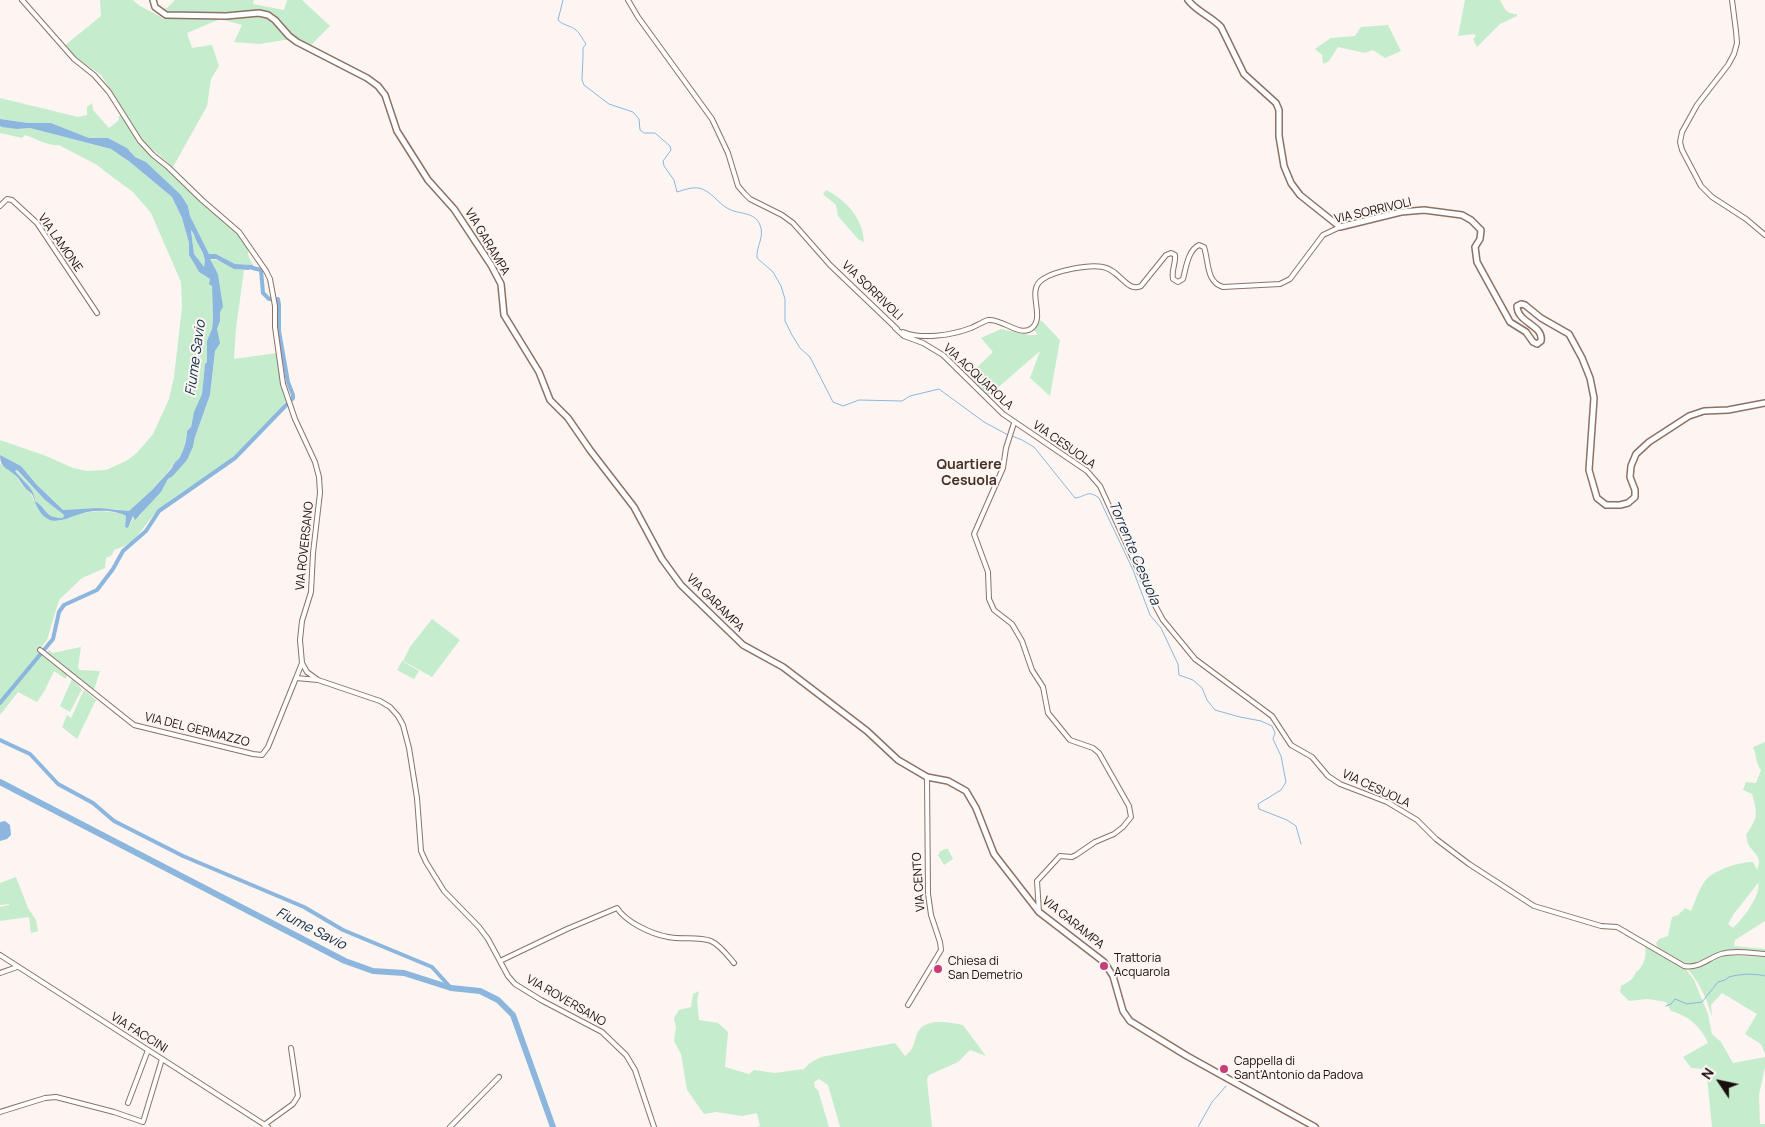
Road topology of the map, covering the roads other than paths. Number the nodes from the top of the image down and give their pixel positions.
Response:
1 (22, 0) edge
2 (153, 0) edge
3 (628, 0) edge
4 (1188, 0) edge
5 (1732, 0) edge
6 (0, 206) edge
7 (1340, 227) junction
8 (1765, 235) edge
9 (96, 313) dead end
10 (895, 328) junction
11 (1765, 403) edge
12 (1014, 423) junction
13 (40, 650) dead end
14 (302, 663) junction
15 (296, 678) junction
16 (318, 680) junction
17 (928, 777) junction
18 (1039, 912) junction
19 (1765, 954) edge
20 (0, 955) edge
21 (500, 961) junction
22 (734, 963) dead end
23 (17, 967) junction
24 (0, 973) edge
25 (908, 1005) dead end
26 (291, 1048) dead end
27 (148, 1050) junction
28 (162, 1059) junction
29 (499, 1077) dead end
30 (128, 1103) dead end
31 (0, 1112) edge
32 (266, 1126) edge
33 (450, 1127) edge
34 (654, 1127) edge
35 (1315, 1127) edge

1 - 14 street, VIA ROVERSANO
2 - 17 street, VIA GARAMPA
3 - 10 street, VIA SORRIVOLI
4 - 7 street
5 - 8 street
6 - 9 street, VIA LAMONE
7 - 10 street, VIA SORRIVOLI
7 - 11 street, VIA SORRIVOLI
10 - 12 street, VIA ACQUAROLA
12 - 18 street, VIA ACQUAROLA
12 - 19 street, VIA CESUOLA
13 - 15 street, VIA DEL GERMAZZO
14 - 15 street, VIA DEL GERMAZZO
14 - 16 street, VIA ROVERSANO
15 - 16 street
16 - 21 street, VIA ROVERSANO
17 - 18 street, VIA GARAMPA
17 - 25 street, VIA CENTO
18 - 35 street, VIA GARAMPA
20 - 23 street, VIA FACCINI
21 - 22 street
21 - 34 street, VIA ROVERSANO
23 - 24 street
23 - 27 street, VIA FACCINI
26 - 32 street
27 - 28 street, VIA FACCINI
27 - 30 street
28 - 31 street
28 - 32 street, VIA FACCINI
29 - 33 street

